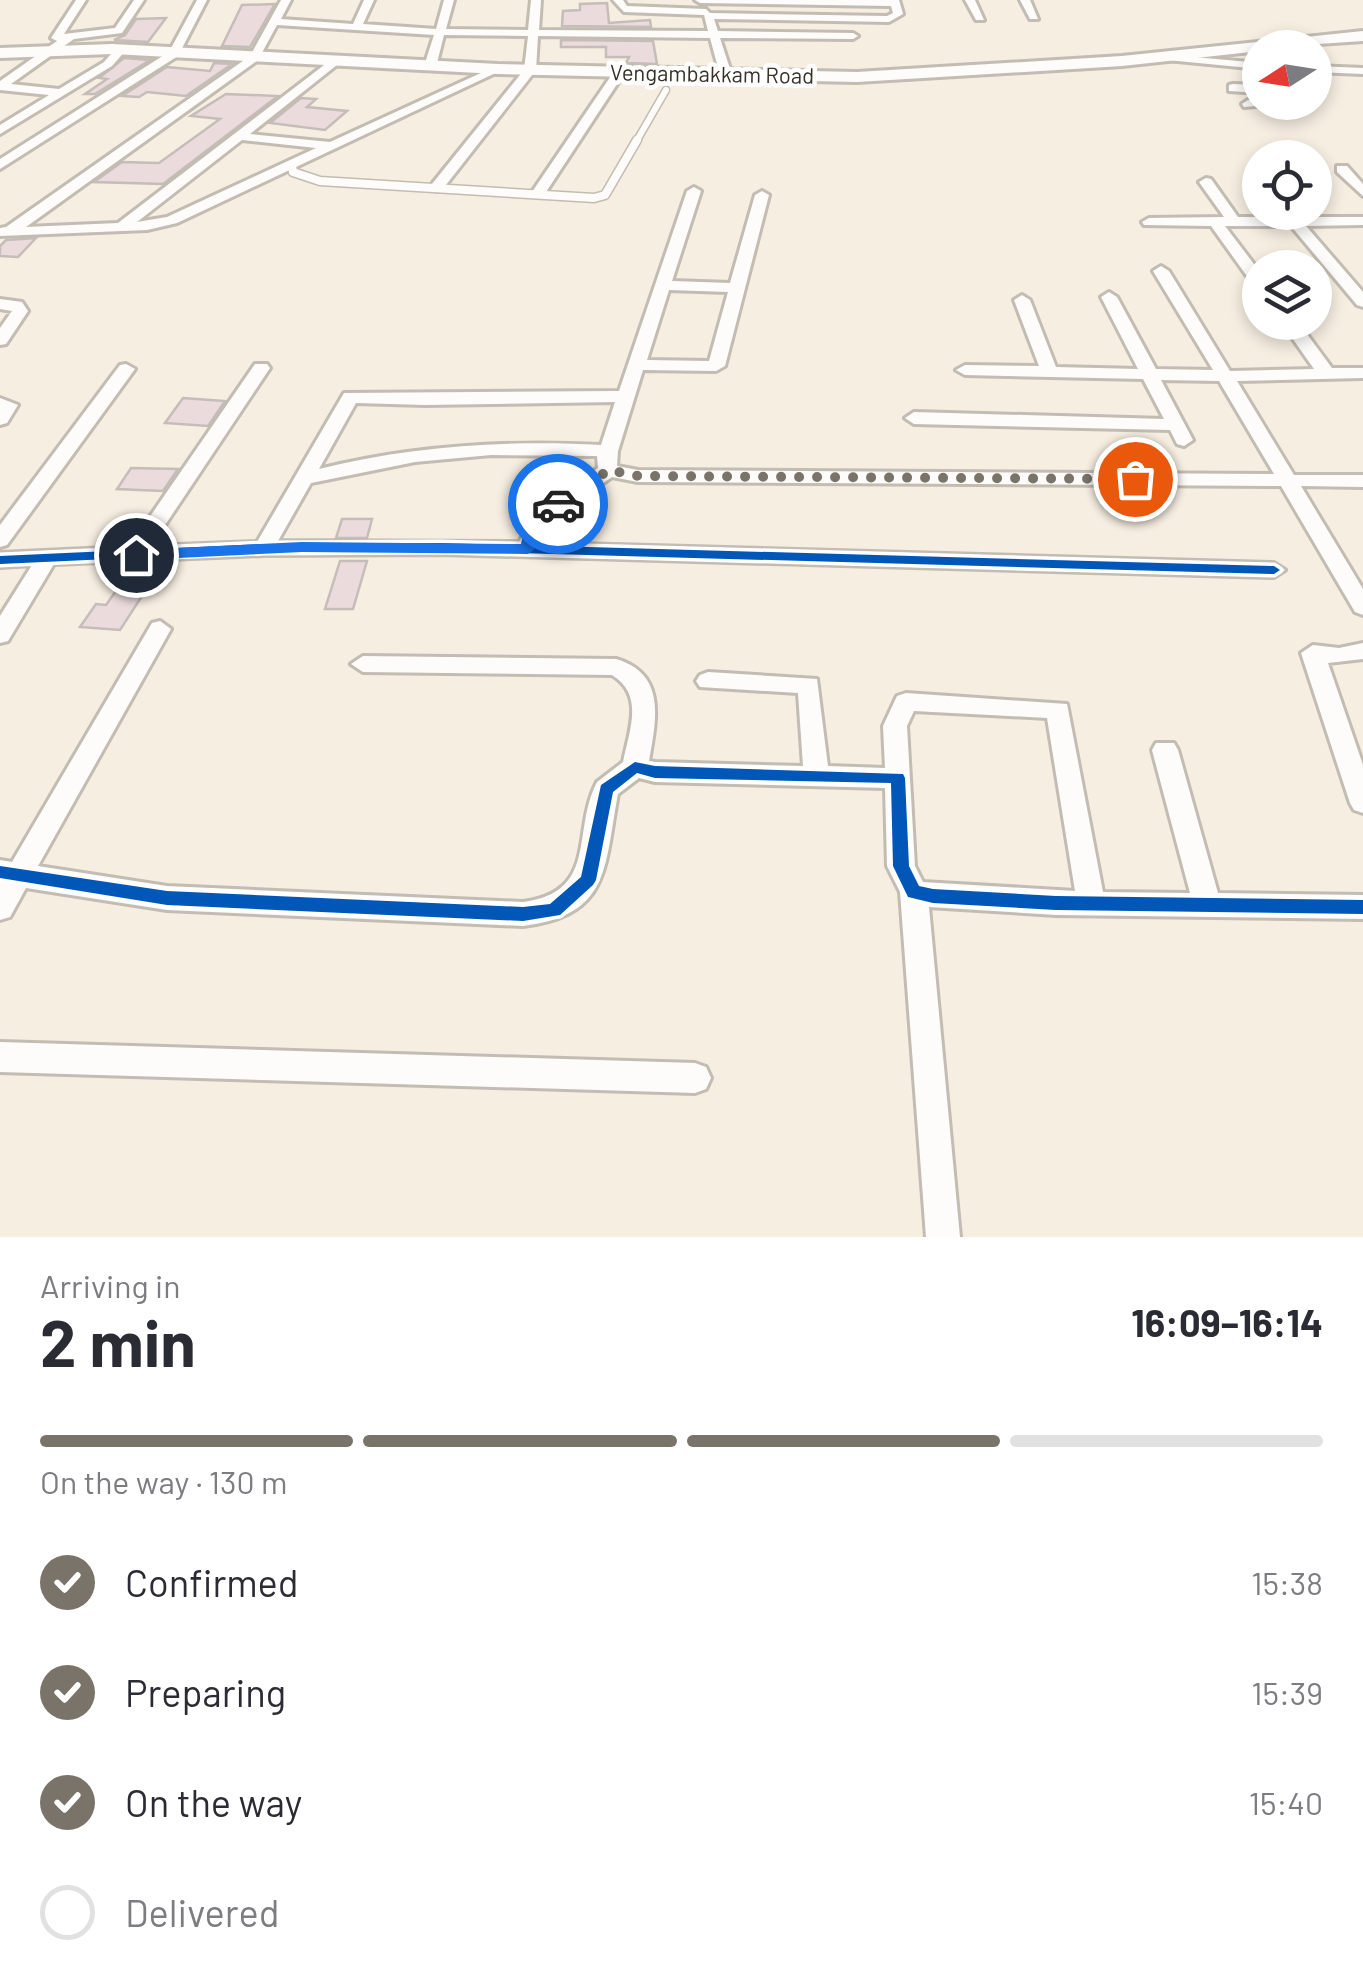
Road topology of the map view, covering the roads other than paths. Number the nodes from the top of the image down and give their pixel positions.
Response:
1 (81, 0) edge
2 (139, 0) edge
3 (202, 0) edge
4 (286, 0) edge
5 (369, 0) edge
6 (449, 0) edge
7 (536, 0) edge
8 (618, 0) edge
9 (970, 0) edge
10 (1025, 0) edge
11 (895, 2) edge
12 (704, 7) edge
13 (1034, 17) dead end
14 (980, 18) dead end
15 (274, 22) junction
16 (357, 28) junction
17 (440, 32) junction
18 (536, 34) junction
19 (717, 34) junction
20 (853, 36) dead end
21 (1363, 36) edge
22 (65, 42) junction
23 (121, 49) junction
24 (0, 53) edge
25 (174, 54) junction
26 (254, 58) junction
27 (1161, 58) junction
28 (336, 61) junction
29 (431, 63) junction
30 (1242, 65) edge
31 (498, 69) junction
32 (530, 70) junction
33 (1332, 70) edge
34 (619, 72) junction
35 (1362, 72) edge
36 (726, 75) junction
37 (671, 83) junction
38 (0, 86) edge
39 (1233, 88) dead end
40 (1242, 88) edge
41 (57, 93) junction
42 (109, 98) junction
43 (0, 130) edge
44 (237, 136) junction
45 (334, 146) junction
46 (0, 165) edge
47 (292, 166) junction
48 (1342, 169) dead end
49 (1206, 182) dead end
50 (437, 187) junction
51 (694, 191) dead end
52 (540, 192) junction
53 (1363, 192) edge
54 (762, 195) dead end
55 (1332, 220) edge
56 (1149, 222) dead end
57 (1214, 222) junction
58 (1234, 222) junction
59 (1242, 222) edge
60 (1363, 222) edge
61 (123, 226) junction
62 (1313, 230) edge
63 (5, 231) edge
64 (1242, 260) edge
65 (1161, 270) dead end
66 (664, 285) junction
67 (738, 288) junction
68 (1109, 297) dead end
69 (1022, 300) dead end
70 (1363, 302) edge
71 (0, 304) edge
72 (0, 340) edge
73 (1302, 340) edge
74 (638, 364) junction
75 (261, 368) dead end
76 (126, 369) dead end
77 (965, 370) dead end
78 (1049, 370) junction
79 (1146, 373) junction
80 (1363, 373) edge
81 (1327, 374) junction
82 (1225, 376) junction
83 (624, 396) junction
84 (0, 404) edge
85 (914, 418) dead end
86 (0, 419) edge
87 (608, 460) junction
88 (300, 480) junction
89 (1288, 480) junction
90 (1363, 481) edge
91 (0, 540) edge
92 (264, 548) junction
93 (528, 549) junction
94 (136, 555) junction
95 (47, 558) junction
96 (0, 560) edge
97 (1274, 570) dead end
98 (1363, 606) edge
99 (160, 629) dead end
100 (0, 634) edge
101 (1363, 652) edge
102 (362, 664) dead end
103 (708, 681) dead end
104 (1165, 750) dead end
105 (635, 767) junction
106 (816, 774) junction
107 (898, 778) junction
108 (1363, 804) edge
109 (9, 874) edge
110 (914, 892) junction
111 (1091, 903) junction
112 (1207, 905) junction
113 (1363, 906) edge
114 (0, 908) edge
115 (0, 1057) edge
116 (695, 1078) dead end
117 (943, 1237) edge

1 - 22 street
2 - 22 street
3 - 25 street
4 - 15 street
5 - 16 street
6 - 17 street
7 - 18 street
8 - 12 street
9 - 14 street
10 - 13 street
11 - 12 street
11 - 12 street
12 - 19 street
15 - 16 street
15 - 26 street
16 - 17 street
17 - 18 street
17 - 29 street
18 - 19 street
18 - 32 street
19 - 20 street
19 - 36 street
21 - 27 main road, Vengambakkam Road
22 - 23 main road, Vengambakkam Road
22 - 24 main road, Vengambakkam Road
22 - 38 street
23 - 25 main road, Vengambakkam Road
23 - 41 street
25 - 26 main road, Vengambakkam Road
25 - 42 street
26 - 28 main road, Vengambakkam Road
26 - 63 street
27 - 30 street
27 - 36 main road, Vengambakkam Road
28 - 29 main road, Vengambakkam Road
28 - 44 street
29 - 31 main road, Vengambakkam Road
31 - 32 main road, Vengambakkam Road
31 - 45 street
32 - 34 main road, Vengambakkam Road
32 - 50 street
33 - 35 street
34 - 37 main road, Vengambakkam Road
34 - 52 street
36 - 37 main road, Vengambakkam Road
37 - 52 lane
38 - 41 street
39 - 40 street
41 - 42 street
41 - 43 street
42 - 46 street
44 - 45 street
44 - 61 street
45 - 47 street
47 - 50 lane
47 - 61 street
48 - 53 street
49 - 58 street
50 - 52 lane
51 - 66 street
54 - 67 street
55 - 60 street
56 - 57 street
57 - 58 street
57 - 64 street
58 - 59 street
61 - 63 street
62 - 70 street
65 - 82 street
66 - 67 street
66 - 74 street
67 - 74 street
68 - 79 street
69 - 78 street
71 - 72 street
73 - 81 street
74 - 83 street
75 - 94 street
76 - 91 street
77 - 78 street
78 - 79 street
79 - 82 street
79 - 85 street
80 - 81 street
81 - 82 street
82 - 89 street
83 - 87 street
83 - 88 street
84 - 86 street
87 - 88 street
87 - 89 street
87 - 93 street
88 - 92 street
89 - 90 street
89 - 98 street
92 - 93 street
92 - 94 street
93 - 97 street
94 - 95 street
95 - 96 street
95 - 100 street
99 - 109 street
101 - 108 street
102 - 105 street
103 - 106 street
104 - 112 street
105 - 106 street
105 - 109 street
106 - 107 street
107 - 110 street
107 - 111 street
109 - 114 street
110 - 111 street
110 - 117 street
111 - 112 street
112 - 113 street
115 - 116 street

